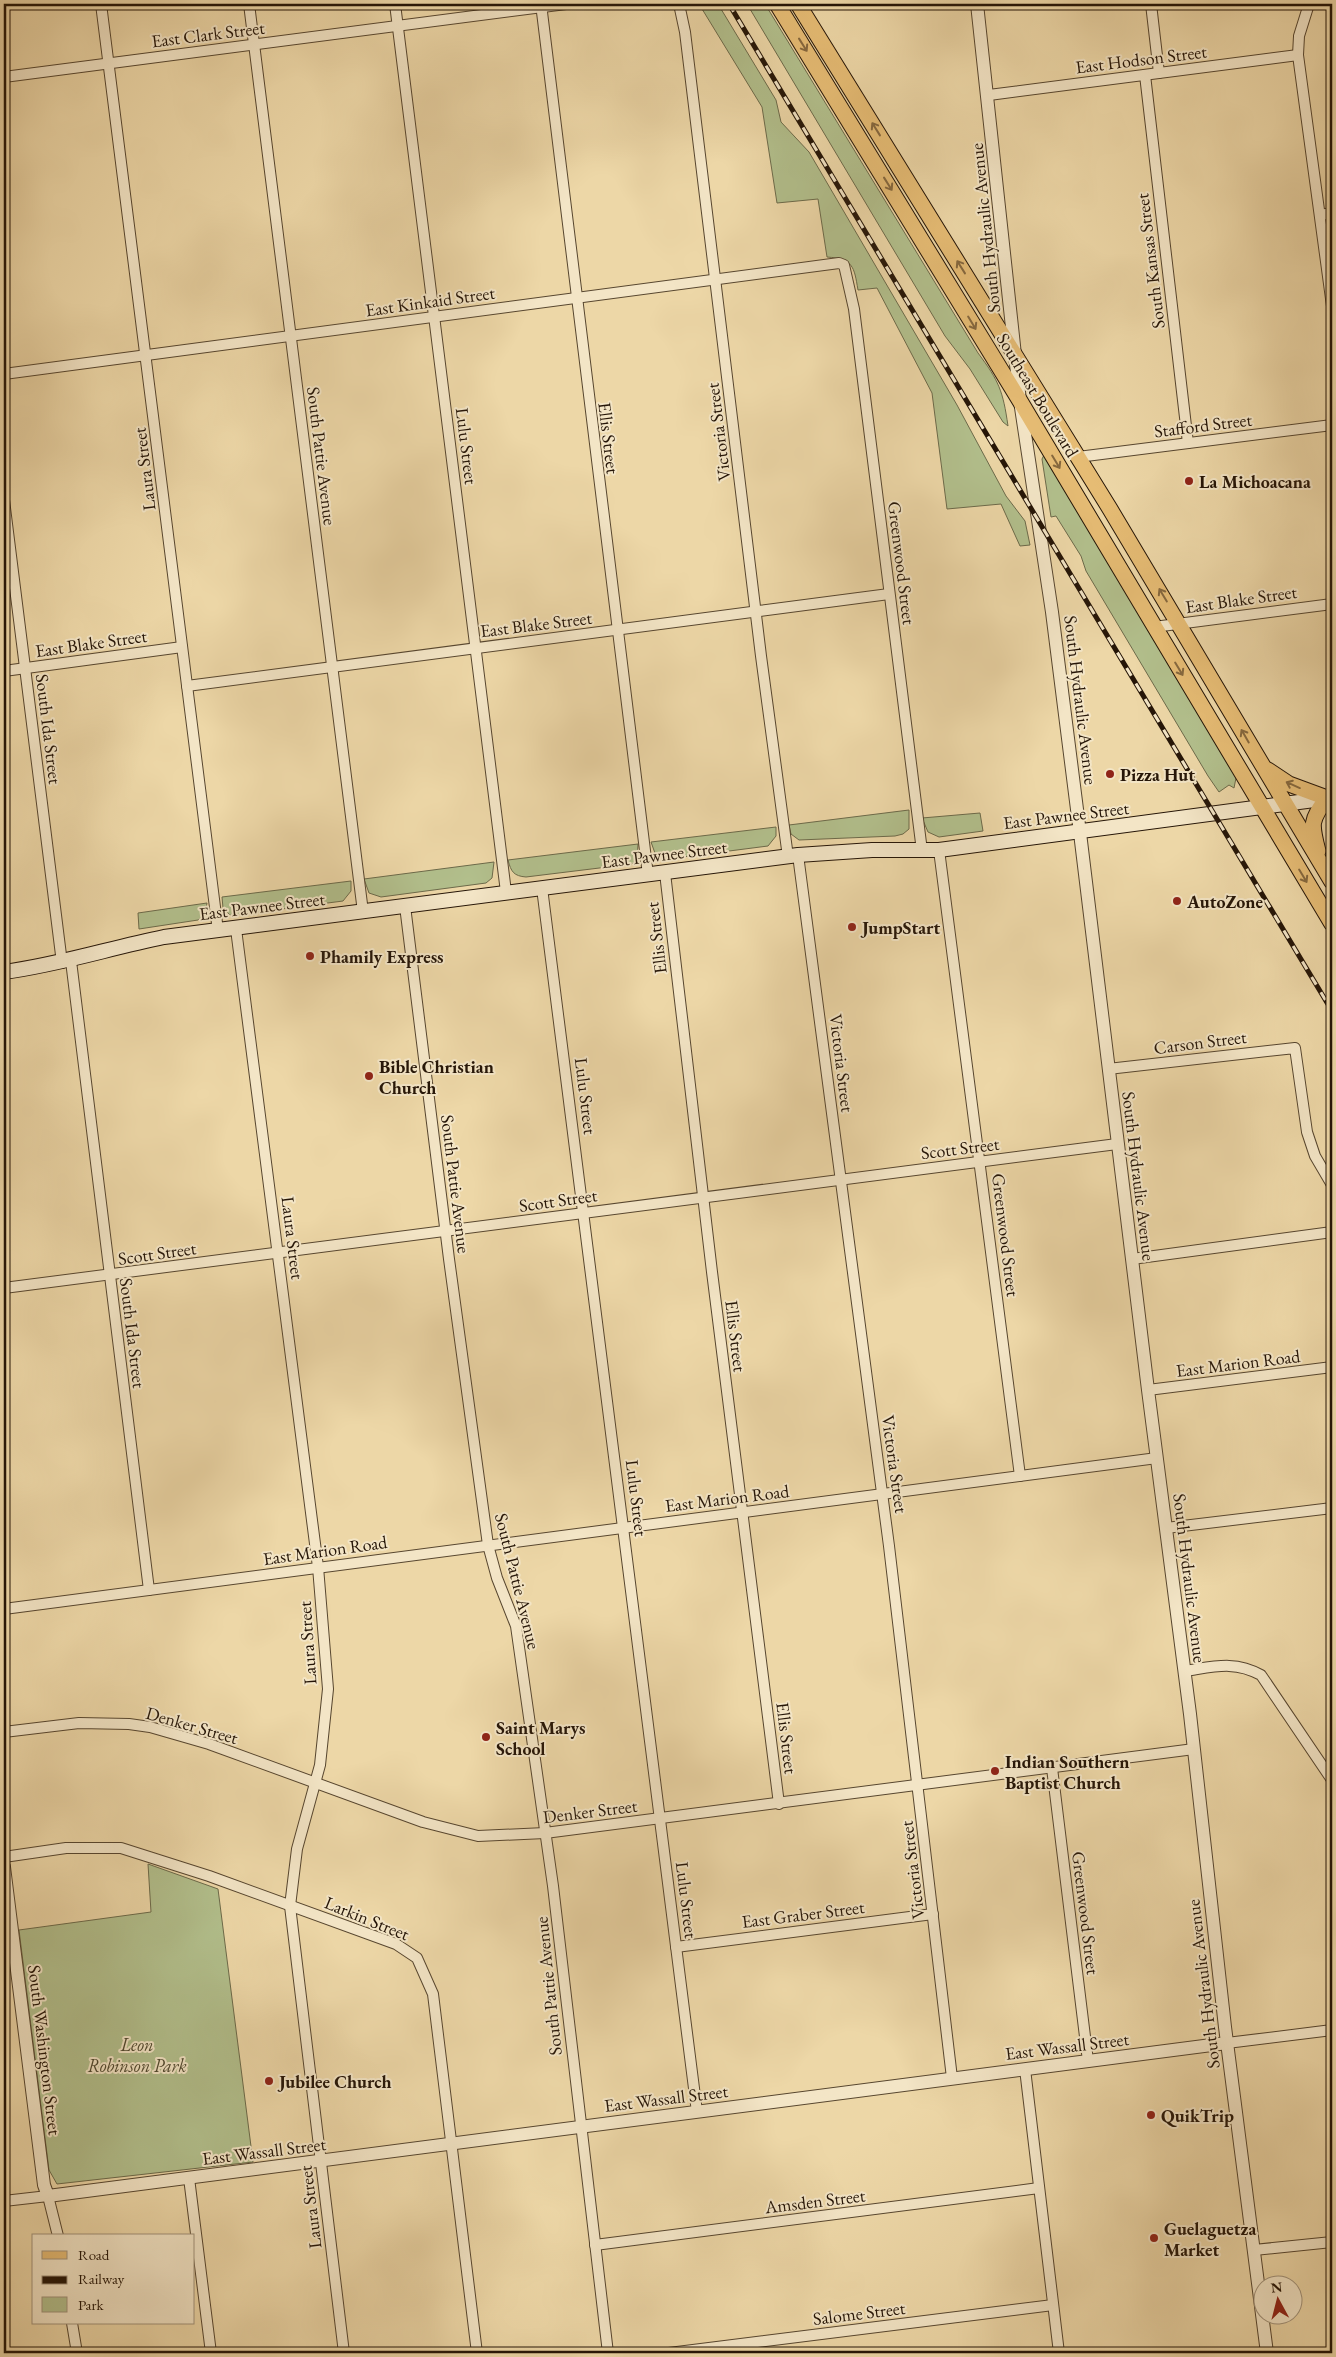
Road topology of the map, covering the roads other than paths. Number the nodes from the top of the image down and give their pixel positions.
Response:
1 (101, 4) edge
2 (249, 4) edge
3 (395, 4) edge
4 (566, 4) edge
5 (679, 4) edge
6 (777, 4) edge
7 (798, 4) edge
8 (977, 4) edge
9 (1151, 4) edge
10 (1309, 4) edge
11 (541, 5) edge
12 (398, 25) junction
13 (254, 45) junction
14 (1298, 55) junction
15 (109, 64) junction
16 (1160, 73) junction
17 (1144, 75) junction
18 (4, 78) edge
19 (988, 95) junction
20 (1332, 213) edge
21 (1320, 215) junction
22 (716, 279) junction
23 (849, 280) joint
24 (576, 298) junction
25 (1332, 306) edge
26 (435, 316) junction
27 (291, 336) junction
28 (1016, 354) junction
29 (147, 355) junction
30 (4, 374) edge
31 (1020, 402) junction
32 (1332, 424) edge
33 (1188, 443) junction
34 (1078, 457) junction
35 (4, 500) edge
36 (889, 594) junction
37 (1332, 604) edge
38 (756, 612) junction
39 (1180, 624) junction
40 (1154, 627) junction
41 (618, 630) junction
42 (182, 647) junction
43 (476, 648) junction
44 (332, 667) junction
45 (25, 668) junction
46 (4, 671) edge
47 (187, 686) junction
48 (1262, 765) junction
49 (1330, 798) edge
50 (1284, 804) junction
51 (1262, 807) junction
52 (1080, 833) junction
53 (922, 850) junction
54 (939, 850) junction
55 (793, 856) junction
56 (1321, 864) junction
57 (664, 873) junction
58 (648, 875) junction
59 (1332, 882) edge
60 (542, 888) junction
61 (506, 892) junction
62 (405, 906) junction
63 (362, 912) junction
64 (1332, 924) edge
65 (236, 929) junction
66 (218, 931) junction
67 (66, 962) junction
68 (4, 972) edge
69 (1108, 1069) junction
70 (1117, 1144) junction
71 (980, 1162) junction
72 (841, 1179) junction
73 (1332, 1185) edge
74 (703, 1197) junction
75 (585, 1212) junction
76 (445, 1231) junction
77 (1332, 1232) edge
78 (278, 1253) junction
79 (1132, 1259) junction
80 (110, 1276) junction
81 (4, 1288) edge
82 (1332, 1367) edge
83 (1148, 1390) junction
84 (1157, 1458) junction
85 (1020, 1476) junction
86 (882, 1494) junction
87 (1332, 1508) edge
88 (742, 1512) junction
89 (624, 1527) junction
90 (1166, 1528) junction
91 (488, 1545) junction
92 (318, 1567) junction
93 (149, 1590) junction
94 (4, 1609) edge
95 (1184, 1671) junction
96 (4, 1732) edge
97 (1194, 1749) junction
98 (1052, 1768) junction
99 (1332, 1780) edge
100 (315, 1782) junction
101 (918, 1786) junction
102 (779, 1804) junction
103 (661, 1819) junction
104 (546, 1833) junction
105 (4, 1857) edge
106 (4, 1867) edge
107 (290, 1906) junction
108 (933, 1914) junction
109 (676, 1947) junction
110 (1332, 2030) edge
111 (1227, 2043) junction
112 (1088, 2061) junction
113 (1025, 2069) junction
114 (952, 2078) junction
115 (697, 2112) junction
116 (580, 2127) junction
117 (451, 2144) junction
118 (321, 2161) junction
119 (189, 2178) junction
120 (1039, 2188) junction
121 (48, 2196) junction
122 (4, 2202) edge
123 (58, 2234) edge
124 (1332, 2242) edge
125 (595, 2245) junction
126 (1254, 2250) junction
127 (1053, 2305) junction
128 (72, 2324) edge
129 (77, 2353) edge
130 (211, 2353) edge
131 (344, 2353) edge
132 (477, 2353) edge
133 (608, 2353) edge
134 (670, 2353) edge
135 (1059, 2353) edge
136 (1267, 2353) edge

1 - 15 street, Laura Street
2 - 13 street, South Pattie Avenue
3 - 12 street, Lulu Street
4 - 11 street, East Clark Street
5 - 22 street, Victoria Street
6 -> 31 main road, Southeast Boulevard
28 -> 7 main road, Southeast Boulevard
8 - 19 street, South Hydraulic Avenue
9 - 16 street
10 - 14 street
11 - 12 street, East Clark Street
11 - 24 street, Ellis Street
12 - 13 street, East Clark Street
12 - 26 street, Lulu Street
13 - 15 street, East Clark Street
13 - 27 street, South Pattie Avenue
14 - 16 street, East Hodson Street
14 - 21 street
15 - 18 street, East Clark Street
15 - 29 street, Laura Street
16 - 17 street, East Hodson Street
17 - 19 street, East Hodson Street
17 - 33 street, South Kansas Street
19 - 28 street, South Hydraulic Avenue
20 - 21 street
21 - 25 street
22 - 23 street, East Kinkaid Street
22 - 24 street, East Kinkaid Street
22 - 38 street, Victoria Street
23 - 36 street, Greenwood Street
24 - 26 street, East Kinkaid Street
24 - 41 street, Ellis Street
26 - 27 street, East Kinkaid Street
26 - 43 street, Lulu Street
27 - 29 street, East Kinkaid Street
27 - 44 street, South Pattie Avenue
28 - 31 street, South Hydraulic Avenue
28 - 34 main road, Southeast Boulevard
29 - 30 street, East Kinkaid Street
29 - 42 street, Laura Street
31 -> 40 main road, Southeast Boulevard
31 - 52 street, South Hydraulic Avenue
32 - 33 street, Stafford Street
33 - 34 street, Stafford Street
39 -> 34 main road, Southeast Boulevard
35 - 45 street, South Ida Street
36 - 38 street, East Blake Street
36 - 53 street, Greenwood Street
37 - 39 street, East Blake Street
38 - 41 street, East Blake Street
38 - 55 street, Victoria Street
39 - 40 street, East Blake Street
48 -> 39 main road, Southeast Boulevard
40 -> 51 main road, Southeast Boulevard
41 - 43 street, East Blake Street
41 - 58 street, Ellis Street
42 - 45 street, East Blake Street
42 - 47 street, Laura Street
43 - 44 street, East Blake Street
43 - 61 street, Lulu Street
44 - 47 street, East Blake Street
44 - 63 street, South Pattie Avenue
45 - 46 street, East Blake Street
45 - 67 street, South Ida Street
47 - 66 street, Laura Street
49 -> 48 main road
48 - 50 main road, Southeast Boulevard
49 - 50 main road, East Pawnee Street
49 - 56 main road
50 - 51 main road, East Pawnee Street
50 - 56 main road, Southeast Boulevard
51 - 52 main road, East Pawnee Street
51 -> 64 main road, Southeast Boulevard
52 - 54 main road, East Pawnee Street
52 - 69 street, South Hydraulic Avenue
53 - 54 main road, East Pawnee Street
53 - 55 main road, East Pawnee Street
54 - 71 street, Greenwood Street
55 - 57 main road, East Pawnee Street
55 - 72 street, Victoria Street
56 - 59 main road, Southeast Boulevard
57 - 58 main road, East Pawnee Street
57 - 74 street, Ellis Street
58 - 60 main road, East Pawnee Street
60 - 61 main road, East Pawnee Street
60 - 75 street, Lulu Street
61 - 62 main road, East Pawnee Street
62 - 63 main road, East Pawnee Street
62 - 76 street, South Pattie Avenue
63 - 65 main road, East Pawnee Street
65 - 66 main road, East Pawnee Street
65 - 78 street, Laura Street
66 - 67 main road, East Pawnee Street
67 - 68 main road, East Pawnee Street
67 - 80 street, South Ida Street
69 - 70 street, South Hydraulic Avenue
69 - 73 street, Carson Street
70 - 71 street, Scott Street
70 - 79 street, South Hydraulic Avenue
71 - 72 street, Scott Street
71 - 85 street, Greenwood Street
72 - 74 street, Scott Street
72 - 86 street, Victoria Street
74 - 75 street, Scott Street
74 - 88 street, Ellis Street
75 - 76 street, Scott Street
75 - 89 street, Lulu Street
76 - 78 street, Scott Street
76 - 91 street, South Pattie Avenue
77 - 79 street
78 - 80 street, Scott Street
78 - 92 street, Laura Street
79 - 83 street, South Hydraulic Avenue
80 - 81 street, Scott Street
80 - 93 street, South Ida Street
82 - 83 street, East Marion Road
83 - 84 street, South Hydraulic Avenue
84 - 85 street, East Marion Road
84 - 90 street, South Hydraulic Avenue
85 - 86 street, East Marion Road
86 - 88 street, East Marion Road
86 - 101 street, Victoria Street
87 - 90 street
88 - 89 street, East Marion Road
88 - 102 street, Ellis Street
89 - 91 street, East Marion Road
89 - 103 street, Lulu Street
90 - 95 street, South Hydraulic Avenue
91 - 92 street, East Marion Road
91 - 104 street, South Pattie Avenue
92 - 93 street, East Marion Road
92 - 100 street, Laura Street
93 - 94 street, East Marion Road
95 - 97 street, South Hydraulic Avenue
95 - 99 street
96 - 100 street, Denker Street
97 - 98 street, Denker Street
97 - 111 street, South Hydraulic Avenue
98 - 101 street, Denker Street
98 - 112 street, Greenwood Street
100 - 104 street, Denker Street
100 - 107 street, Laura Street
101 - 102 street, Denker Street
101 - 108 street, Victoria Street
102 - 103 street, Denker Street
103 - 104 street, Denker Street
103 - 109 street, Lulu Street
104 - 116 street, South Pattie Avenue
105 - 107 street, Larkin Street
106 - 121 street, South Washington Street
107 - 117 street, Larkin Street
107 - 118 street, Laura Street
108 - 109 street, East Graber Street
108 - 114 street, Victoria Street
109 - 115 street, Lulu Street
110 - 111 street, East Wassall Street
111 - 112 street, East Wassall Street
111 - 126 street, South Hydraulic Avenue
112 - 113 street, East Wassall Street
113 - 114 street, East Wassall Street
113 - 120 street
114 - 115 street, East Wassall Street
115 - 116 street, East Wassall Street
116 - 117 street, East Wassall Street
116 - 125 street, South Pattie Avenue
117 - 118 street, East Wassall Street
117 - 132 street, Larkin Street
118 - 119 street, East Wassall Street
118 - 131 street, Laura Street
119 - 121 street, East Wassall Street
119 - 130 street
120 - 125 street, Amsden Street
120 - 127 street
121 - 122 street, East Wassall Street
121 - 123 street, South Washington Street
124 - 126 street
125 - 133 street, South Pattie Avenue
126 - 136 street, South Hydraulic Avenue
127 - 134 street, Salome Street
127 - 135 street
128 - 129 street

